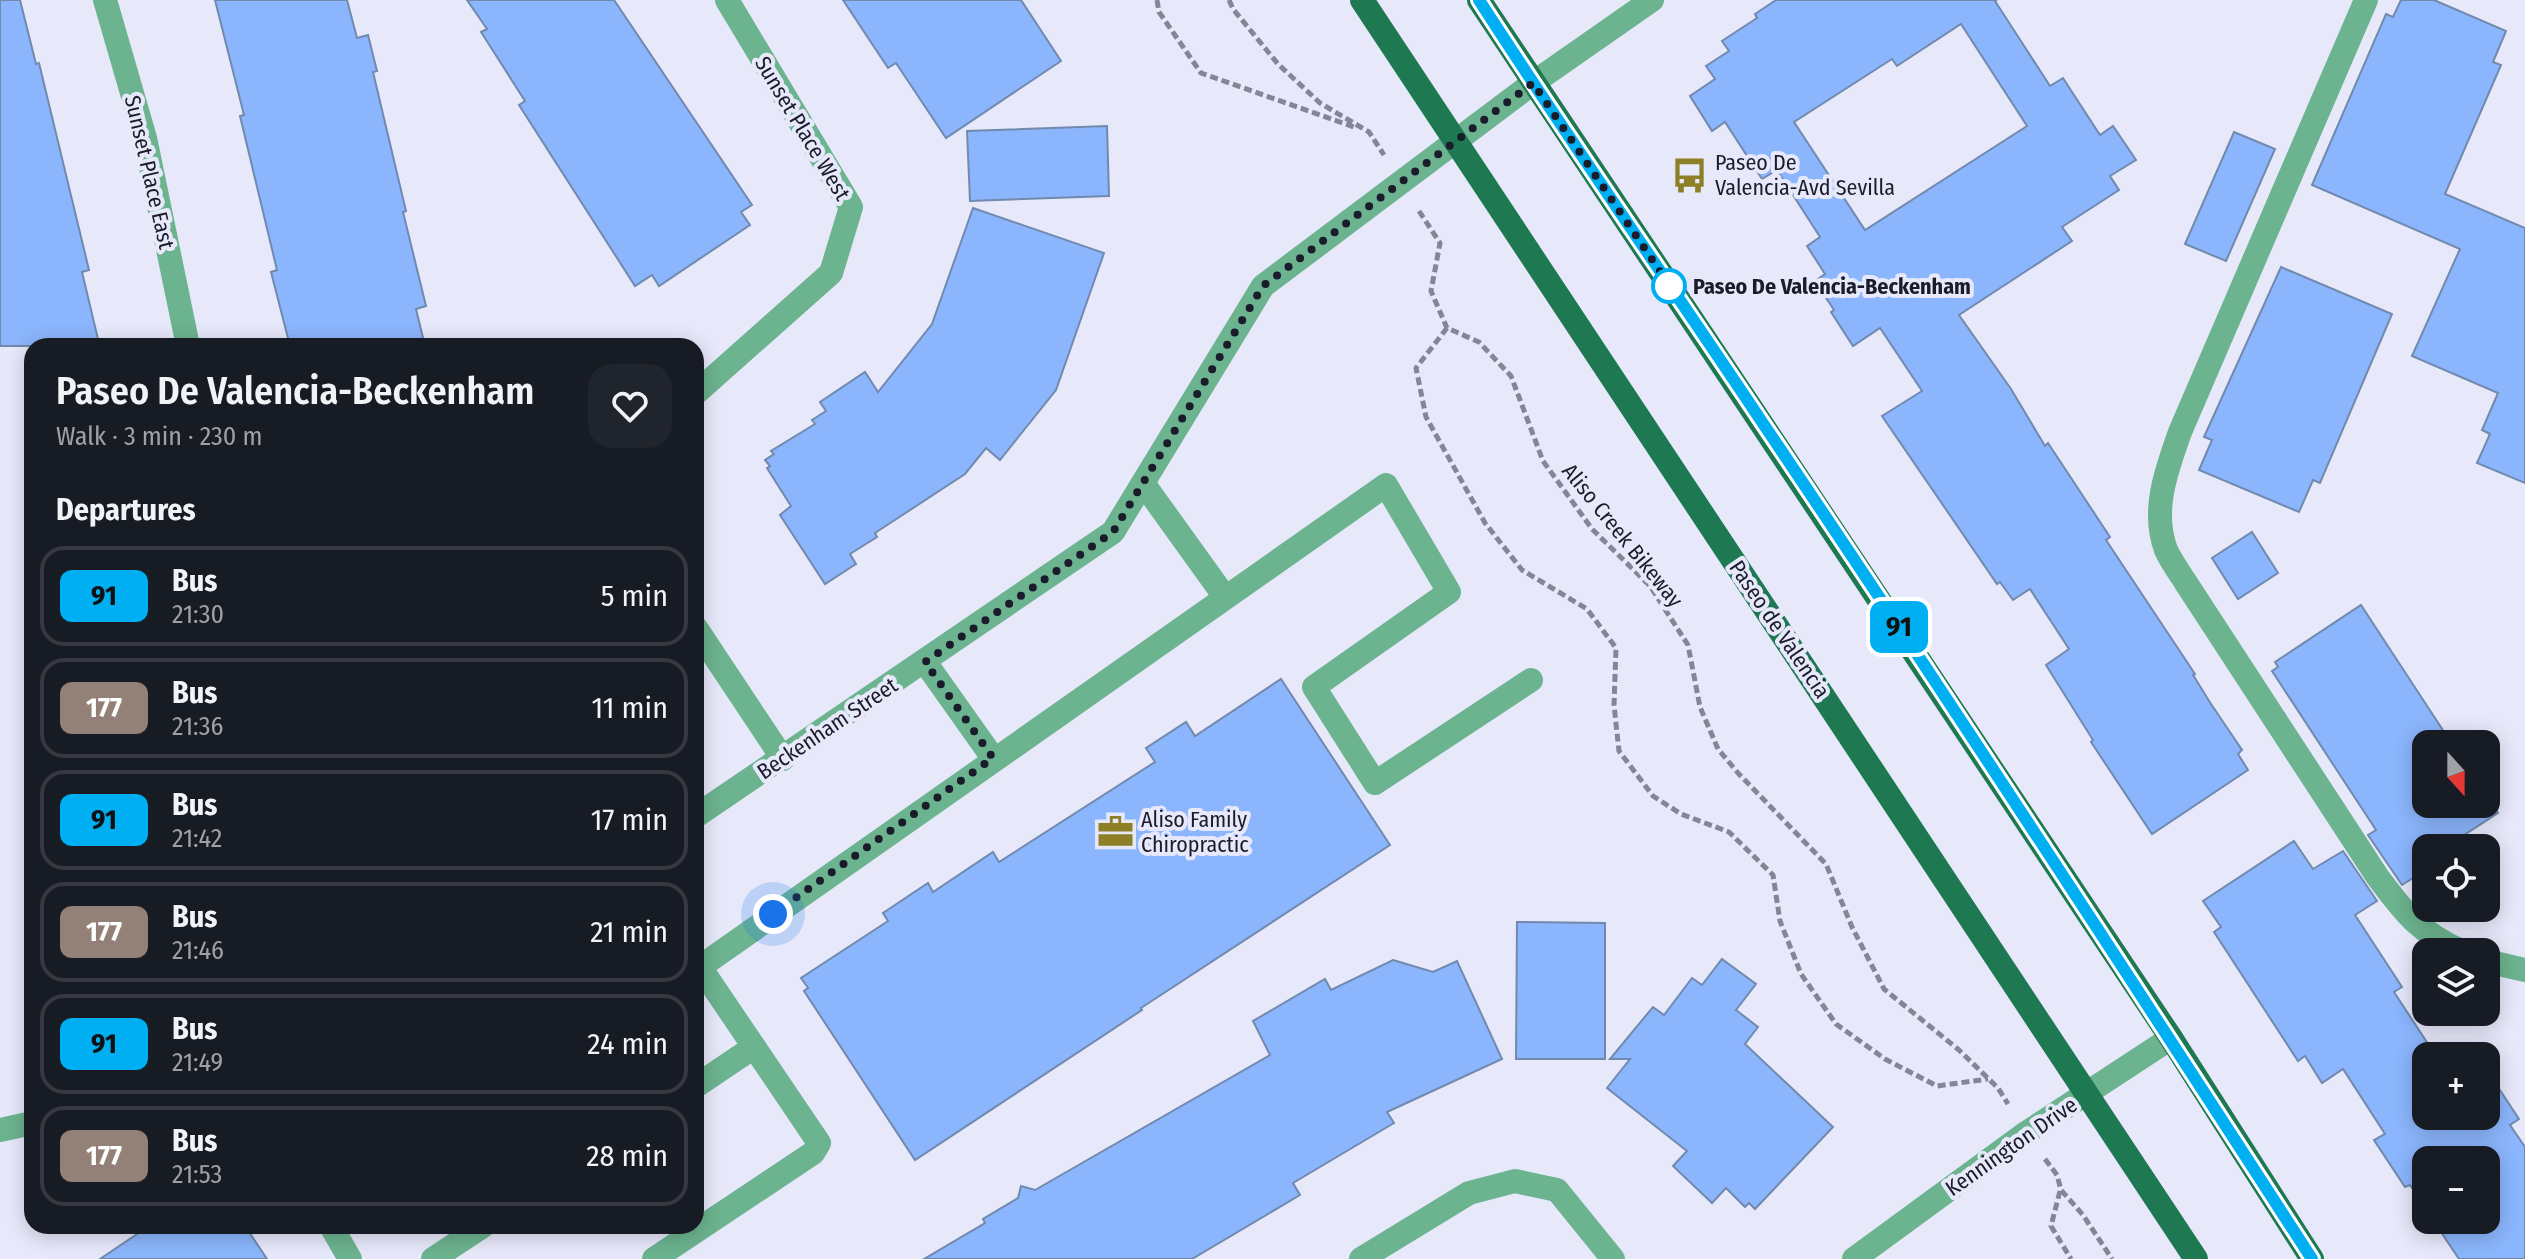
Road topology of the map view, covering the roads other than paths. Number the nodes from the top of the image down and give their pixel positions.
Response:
1 (105, 0) edge
2 (727, 0) edge
3 (1362, 0) edge
4 (1479, 0) edge
5 (1652, 0) edge
6 (2366, 0) edge
7 (1533, 83) junction
8 (1455, 142) junction
9 (186, 338) edge
10 (704, 386) edge
11 (1143, 483) junction
12 (1225, 597) junction
13 (704, 640) edge
14 (925, 662) junction
15 (1531, 680) dead end
16 (993, 758) junction
17 (783, 759) junction
18 (704, 811) edge
19 (2434, 938) edge
20 (704, 962) edge
21 (2500, 964) edge
22 (2525, 970) edge
23 (704, 975) edge
24 (2171, 1038) junction
25 (754, 1047) junction
26 (704, 1081) edge
27 (2088, 1092) junction
28 (24, 1125) edge
29 (0, 1130) edge
30 (704, 1226) edge
31 (336, 1234) edge
32 (471, 1234) edge
33 (692, 1234) edge
34 (350, 1259) edge
35 (433, 1259) edge
36 (654, 1259) edge
37 (1361, 1259) edge
38 (1613, 1259) edge
39 (1854, 1259) edge
40 (2196, 1259) edge
41 (2312, 1259) edge

1 - 9 street, Sunset Place East
2 - 10 street, Sunset Place West
3 - 8 main road, Paseo de Valencia
4 - 7 main road
5 - 7 street, Beckenham Street
6 - 19 street
7 - 8 street, Beckenham Street
7 - 24 main road
8 - 11 street, Beckenham Street
8 - 27 main road, Paseo de Valencia
11 - 12 street
11 - 14 street, Beckenham Street
12 - 15 street
12 - 16 street
13 - 17 street
14 - 16 street
14 - 17 street, Beckenham Street
16 - 20 street
17 - 18 street, Beckenham Street
21 - 22 street
23 - 25 street
24 - 27 street, Kennington Drive
24 - 41 main road
25 - 26 street
25 - 30 street
27 - 39 street, Kennington Drive
27 - 40 main road, Paseo de Valencia
28 - 29 street
31 - 34 street
32 - 35 street
33 - 36 street
37 - 38 street

